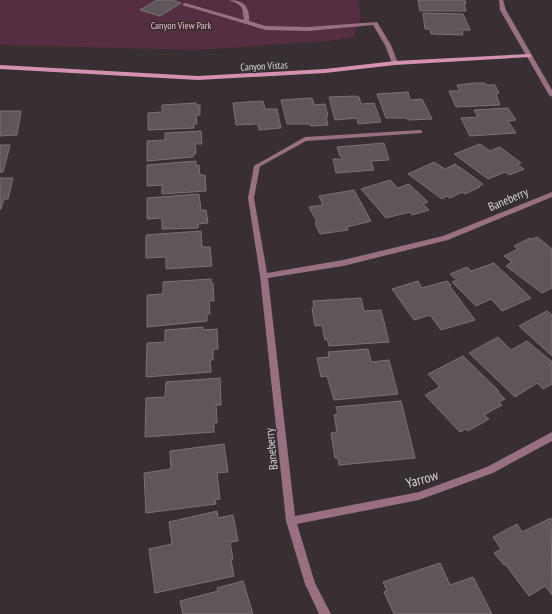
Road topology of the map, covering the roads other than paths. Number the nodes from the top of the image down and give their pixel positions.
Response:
1 (231, 0) edge
2 (501, 0) edge
3 (185, 5) dead end
4 (246, 22) junction
5 (529, 56) junction
6 (395, 62) junction
7 (0, 67) edge
8 (552, 95) edge
9 (420, 132) dead end
10 (552, 194) edge
11 (264, 276) junction
12 (552, 436) edge
13 (291, 521) junction
14 (325, 614) edge

1 - 4 street
2 - 5 street
3 - 4 street
4 - 6 street
5 - 6 street, Canyon Vistas
5 - 8 street
6 - 7 street, Canyon Vistas
9 - 11 street, Baneberry
10 - 11 street, Baneberry
11 - 13 street, Baneberry
12 - 13 street, Yarrow
13 - 14 street, Baneberry

